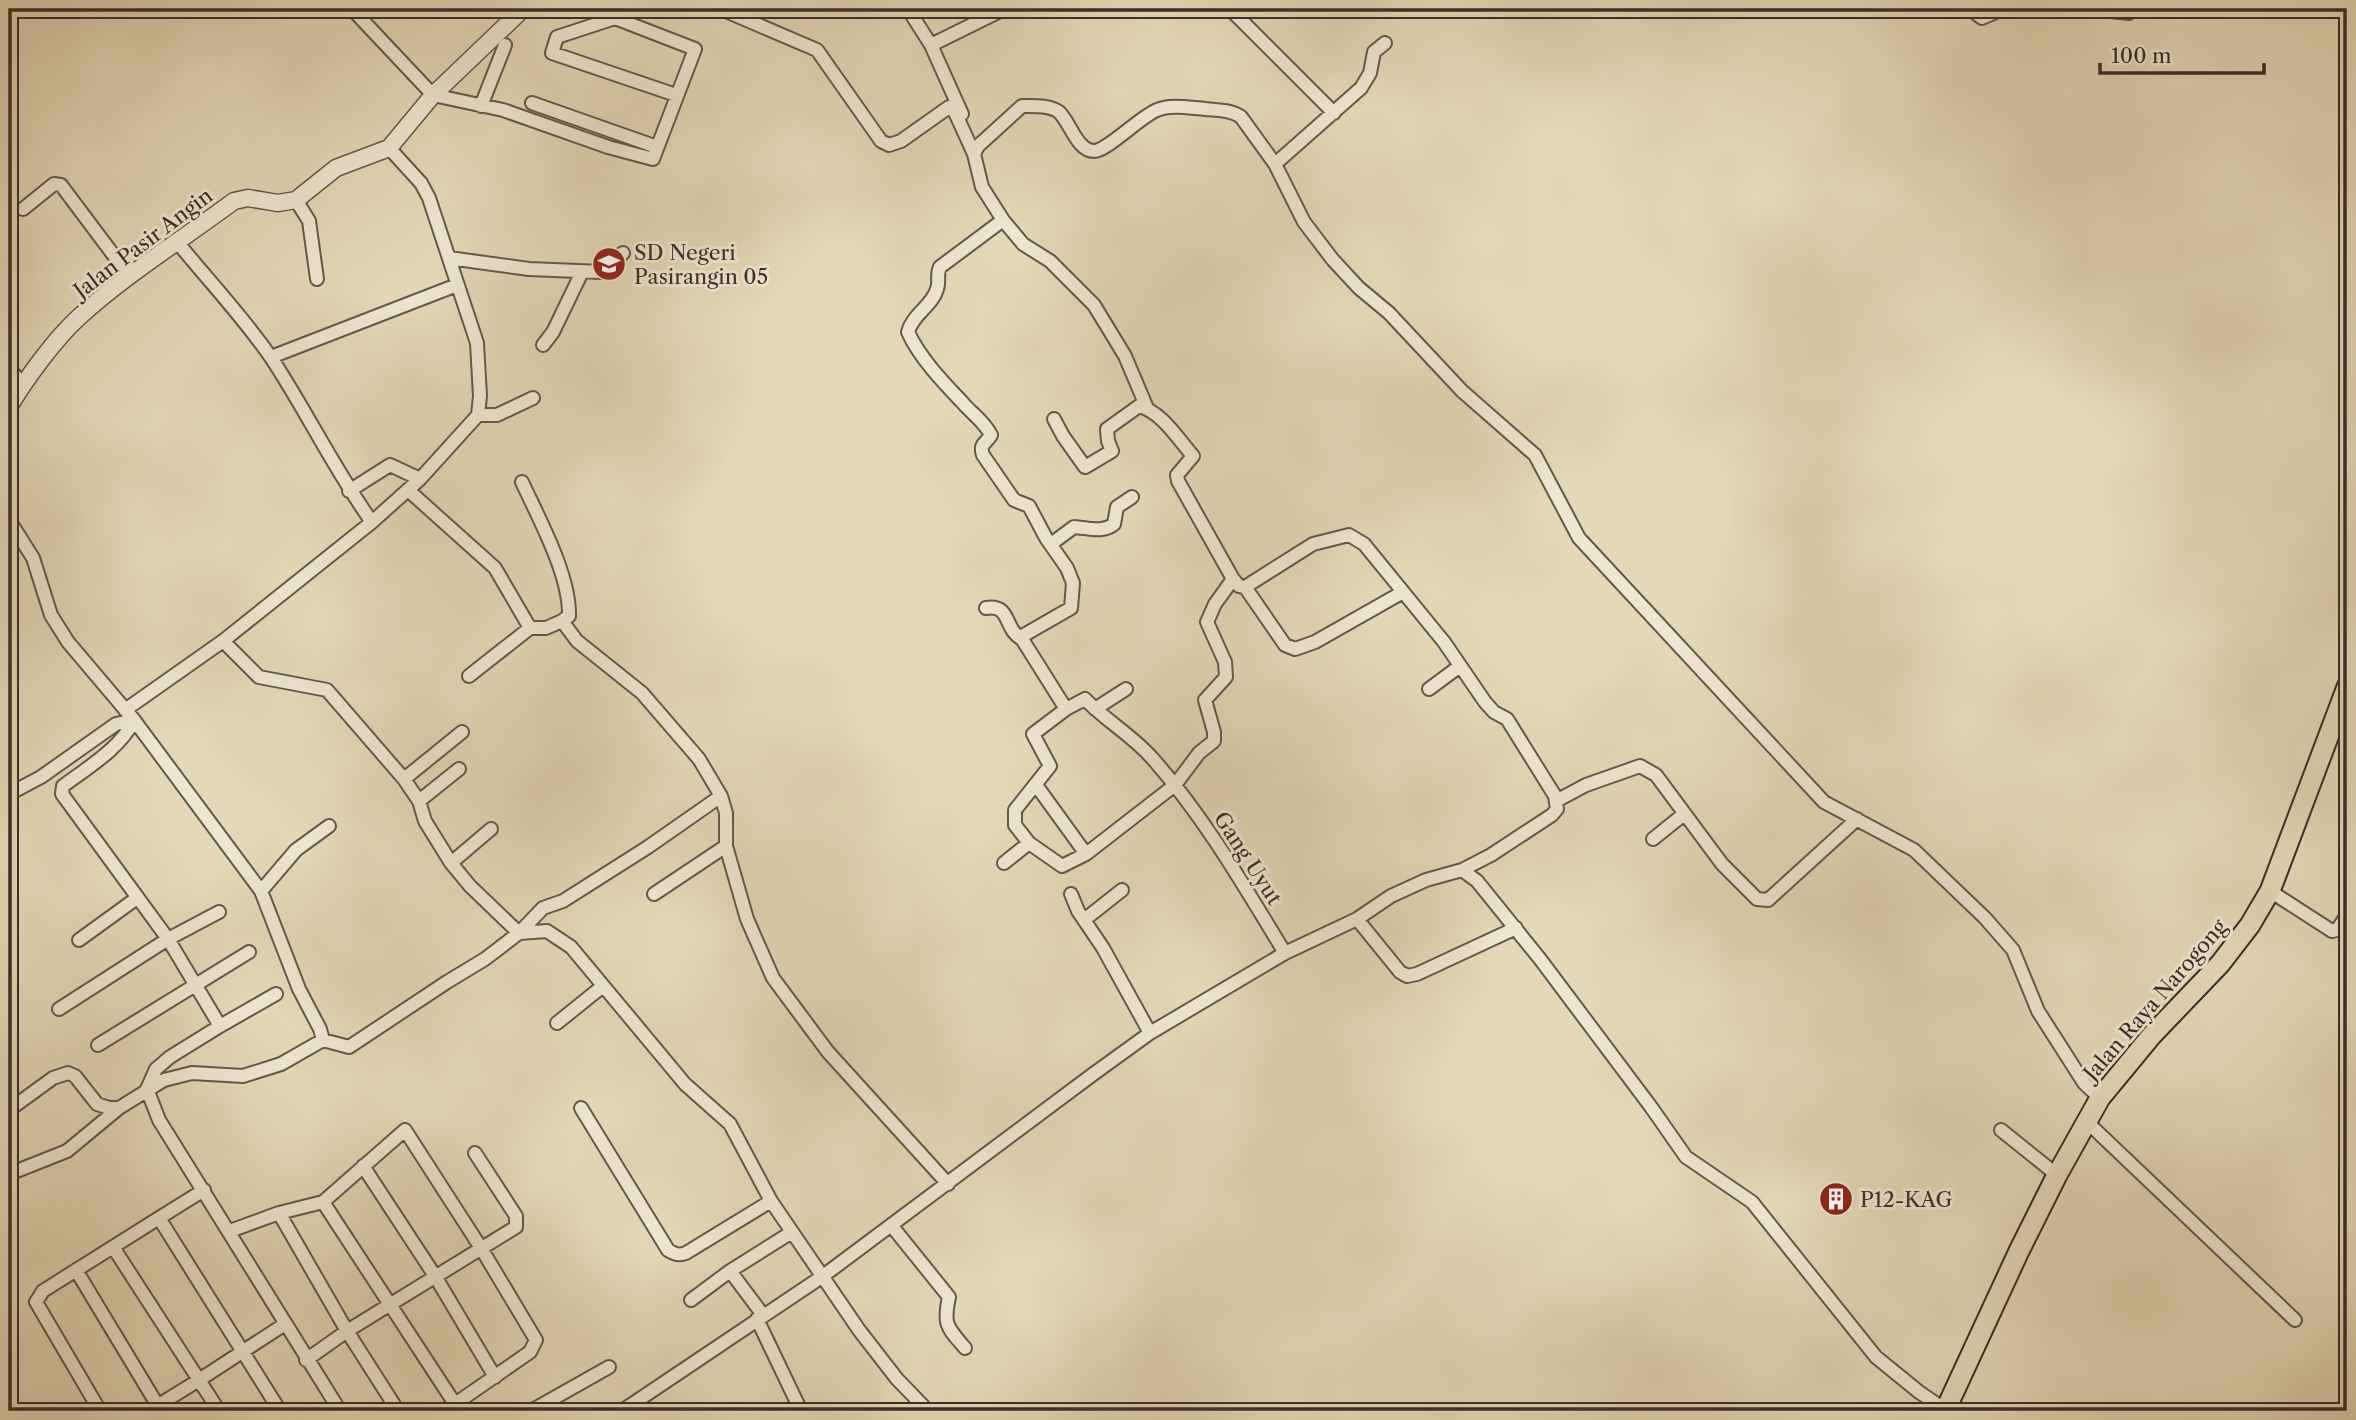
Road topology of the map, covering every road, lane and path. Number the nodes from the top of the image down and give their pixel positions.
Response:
1 (352, 9) edge
2 (523, 9) edge
3 (721, 9) edge
4 (908, 9) edge
5 (1004, 9) edge
6 (1230, 9) edge
7 (1970, 9) edge
8 (2003, 9) edge
9 (2092, 9) edge
10 (2134, 9) edge
11 (1385, 43) dead end
12 (505, 45) dead end
13 (931, 45) junction
14 (433, 95) junction
15 (676, 95) junction
16 (481, 106) junction
17 (1334, 113) junction
18 (538, 123) junction
19 (657, 147) junction
20 (389, 148) junction
21 (976, 150) junction
22 (1275, 164) junction
23 (296, 200) junction
24 (23, 209) dead end
25 (1003, 220) junction
26 (178, 243) junction
27 (623, 253) dead end
28 (449, 258) junction
29 (582, 272) junction
30 (130, 277) junction
31 (317, 279) dead end
32 (457, 285) junction
33 (542, 345) dead end
34 (271, 357) junction
35 (9, 369) edge
36 (22, 384) junction
37 (533, 398) dead end
38 (9, 407) edge
39 (1147, 408) junction
40 (478, 415) junction
41 (1054, 419) dead end
42 (419, 479) junction
43 (522, 482) dead end
44 (408, 490) junction
45 (349, 491) junction
46 (1132, 497) dead end
47 (9, 520) edge
48 (372, 522) junction
49 (1051, 544) junction
50 (1233, 579) junction
51 (1245, 587) junction
52 (1403, 592) junction
53 (986, 608) dead end
54 (562, 621) junction
55 (530, 628) junction
56 (1022, 639) junction
57 (223, 642) junction
58 (1460, 666) junction
59 (469, 676) dead end
60 (2347, 687) edge
61 (1429, 689) dead end
62 (1126, 690) dead end
63 (1066, 709) junction
64 (1095, 709) junction
65 (130, 715) junction
66 (463, 732) dead end
67 (459, 769) dead end
68 (404, 779) junction
69 (1036, 785) junction
70 (1175, 785) junction
71 (9, 794) edge
72 (721, 796) junction
73 (419, 801) junction
74 (1556, 802) junction
75 (1684, 814) junction
76 (1857, 819) junction
77 (329, 826) dead end
78 (491, 829) dead end
79 (1653, 839) dead end
80 (1029, 843) junction
81 (726, 846) junction
82 (1086, 854) junction
83 (451, 863) junction
84 (1004, 863) dead end
85 (1462, 870) junction
86 (1122, 890) dead end
87 (261, 891) junction
88 (2270, 891) junction
89 (654, 894) dead end
90 (1071, 894) dead end
91 (137, 898) junction
92 (219, 912) dead end
93 (2347, 915) edge
94 (1357, 919) junction
95 (1084, 920) junction
96 (1516, 928) junction
97 (519, 933) junction
98 (168, 939) junction
99 (79, 940) dead end
100 (248, 953) dead end
101 (1285, 953) junction
102 (197, 984) junction
103 (603, 986) junction
104 (276, 994) dead end
105 (59, 1009) dead end
106 (556, 1023) dead end
107 (220, 1026) junction
108 (1150, 1033) junction
109 (323, 1040) junction
110 (98, 1045) dead end
111 (146, 1089) junction
112 (2100, 1098) junction
113 (118, 1108) junction
114 (581, 1108) dead end
115 (9, 1110) edge
116 (2086, 1121) junction
117 (2001, 1130) dead end
118 (475, 1153) dead end
119 (363, 1167) junction
120 (9, 1174) edge
121 (2057, 1175) junction
122 (948, 1184) junction
123 (204, 1190) junction
124 (771, 1201) junction
125 (323, 1202) junction
126 (279, 1213) junction
127 (159, 1218) junction
128 (891, 1225) junction
129 (230, 1231) junction
130 (792, 1232) junction
131 (113, 1247) junction
132 (481, 1248) junction
133 (76, 1270) junction
134 (730, 1272) junction
135 (435, 1276) junction
136 (823, 1276) junction
137 (691, 1300) dead end
138 (391, 1305) junction
139 (760, 1317) junction
140 (2295, 1320) dead end
141 (285, 1324) junction
142 (347, 1331) junction
143 (965, 1348) dead end
144 (242, 1352) junction
145 (306, 1360) junction
146 (609, 1367) dead end
147 (495, 1377) junction
148 (198, 1380) junction
149 (456, 1407) edge
150 (156, 1409) edge
151 (100, 1411) edge
152 (219, 1411) edge
153 (280, 1411) edge
154 (340, 1411) edge
155 (398, 1411) edge
156 (531, 1411) edge
157 (622, 1411) edge
158 (801, 1411) edge
159 (928, 1411) edge
160 (1946, 1411) edge

1 - 14 street
2 - 14 street
3 - 21 street
4 - 13 street
5 - 13 street
6 - 17 street
7 - 8 street
9 - 10 street
11 - 17 street
12 - 16 street
13 - 21 street
14 - 16 street
14 - 20 street
15 - 15 street
15 - 19 street
16 - 18 street
17 - 22 street
18 - 19 street
18 - 19 street
20 - 23 street
20 - 28 street
21 - 22 street
21 - 25 street
22 - 76 street
23 - 26 street, Jalan Pasir Angin
23 - 31 street
24 - 30 street
25 - 39 street
25 - 49 street
26 - 30 street, Jalan Pasir Angin
26 - 34 street
27 - 29 street
28 - 29 street
28 - 32 street
29 - 33 street
30 - 36 street, Jalan Pasir Angin
32 - 34 street
32 - 40 street
34 - 45 street
35 - 36 street
36 - 38 street, Jalan Pasir Angin
37 - 40 street
39 - 41 street
39 - 50 street
40 - 42 street
42 - 44 street
42 - 45 street
43 - 54 street
44 - 48 street
44 - 55 street
45 - 48 street
46 - 49 street
47 - 65 street
48 - 57 street
49 - 56 street
50 - 51 street
50 - 70 street
51 - 52 street
51 - 52 street
52 - 58 street
53 - 56 street
54 - 55 street
54 - 72 street
55 - 59 street
56 - 63 street
57 - 65 street
57 - 68 street
58 - 61 street
58 - 74 street
60 - 88 main road, Jalan Raya Narogong
62 - 64 street
63 - 64 street
63 - 69 street
64 - 70 street, Gang Uyut
65 - 71 street
65 - 87 street
65 - 91 street
66 - 68 street
67 - 73 street
68 - 73 street
69 - 80 street
69 - 82 street
70 - 82 street
70 - 101 street, Gang Uyut
72 - 81 street
72 - 97 street
73 - 83 street
74 - 75 street
74 - 85 street
75 - 76 street
75 - 79 street
76 - 112 street
77 - 87 street
78 - 83 street
80 - 82 street
80 - 84 street
81 - 89 street
81 - 122 street
83 - 97 street
85 - 94 street
85 - 96 street
86 - 95 street
87 - 109 street
88 - 93 street
88 - 112 main road, Jalan Raya Narogong
90 - 95 street
91 - 98 street
91 - 99 street
92 - 98 street
94 - 96 street
94 - 101 street
95 - 108 street
96 - 160 street
97 - 103 street
97 - 109 street
98 - 102 street
98 - 105 street
100 - 102 street
101 - 108 street
102 - 107 street
102 - 110 street
103 - 106 street
103 - 124 street
104 - 107 street
107 - 111 street
108 - 122 street
109 - 111 street
111 - 113 street
111 - 123 street
112 - 116 main road, Jalan Raya Narogong
113 - 115 street
113 - 120 street
114 - 124 street
116 - 121 main road, Jalan Raya Narogong
116 - 140 street
117 - 121 street
118 - 132 street
119 - 125 street
119 - 132 street
119 - 135 street
121 - 160 main road, Jalan Raya Narogong
122 - 128 street
123 - 127 street
123 - 129 street
124 - 130 street
125 - 126 street
125 - 138 street
126 - 129 street
126 - 142 street
127 - 131 street
127 - 144 street
128 - 136 street
128 - 143 street
129 - 141 street
130 - 134 street
130 - 136 street
131 - 133 street
131 - 148 street
132 - 135 street
132 - 147 street
133 - 150 street
133 - 151 street
134 - 137 street
134 - 139 street
135 - 138 street
135 - 147 street
136 - 139 street
136 - 159 street
138 - 142 street
138 - 149 street
139 - 157 street
139 - 158 street
141 - 144 street
141 - 145 street
142 - 145 street
142 - 155 street
144 - 148 street
144 - 153 street
145 - 154 street
146 - 156 street
147 - 149 street
148 - 150 street
148 - 152 street

